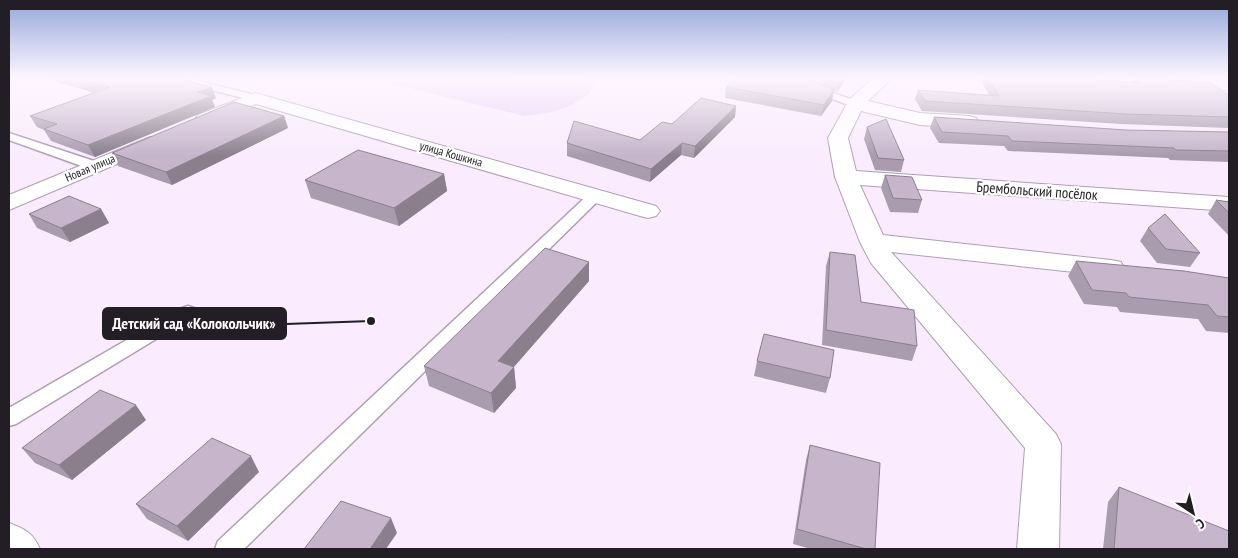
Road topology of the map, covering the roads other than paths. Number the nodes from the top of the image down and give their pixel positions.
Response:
1 (240, 104) edge
2 (275, 104) edge
3 (855, 104) joint
4 (987, 124) edge
5 (9, 136) edge
6 (95, 166) junction
7 (846, 177) junction
8 (596, 195) junction
9 (9, 203) edge
10 (1229, 204) edge
11 (648, 211) dead end
12 (874, 242) junction
13 (1139, 271) edge
14 (188, 312) dead end
15 (9, 418) edge
16 (9, 542) edge
17 (19, 549) edge
18 (227, 549) edge
19 (1038, 549) edge

1 - 6 street, Новая улица
2 - 8 street, улица Кошкина
3 - 4 street
3 - 7 street
5 - 6 lane
6 - 9 street, Новая улица
7 - 10 street, Брембольский посёлок
7 - 12 street
8 - 11 street, улица Кошкина
8 - 18 lane
12 - 13 street
12 - 19 street
14 - 15 lane
16 - 17 street

